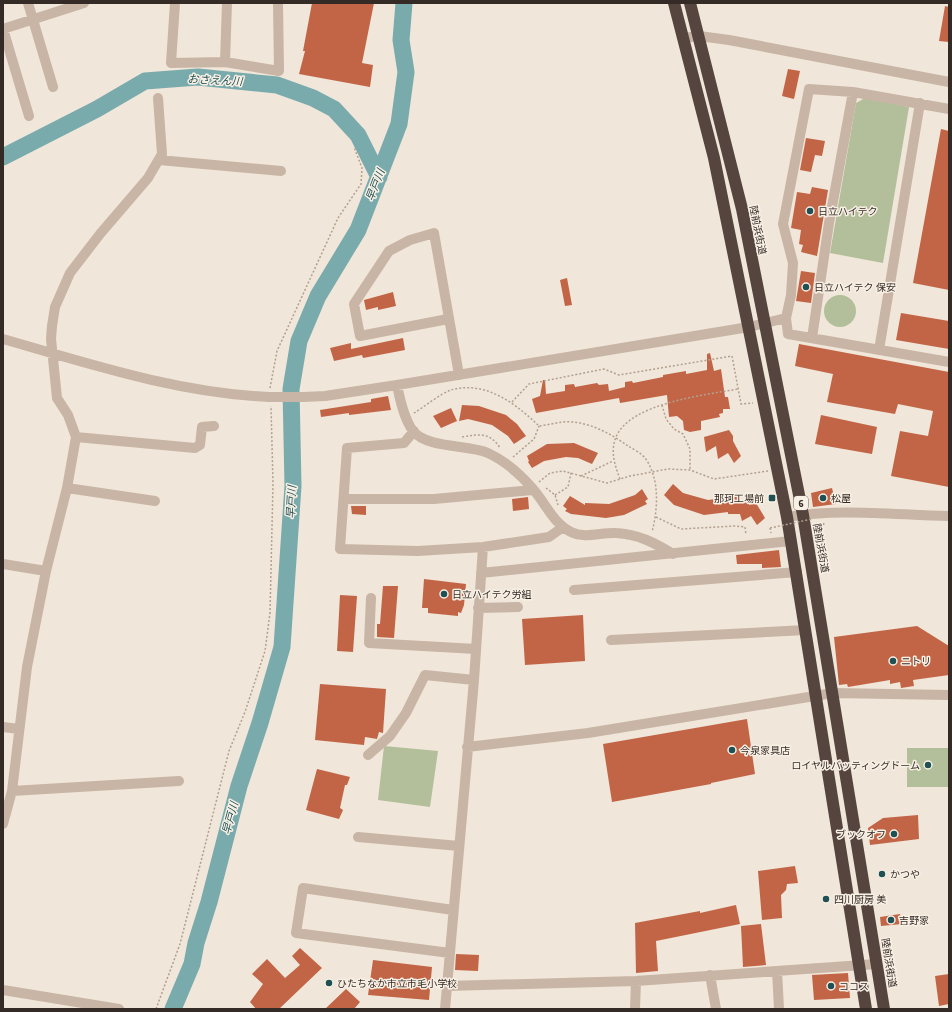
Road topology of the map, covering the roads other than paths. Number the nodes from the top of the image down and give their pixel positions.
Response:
1 (28, 3) edge
2 (84, 3) edge
3 (175, 3) edge
4 (227, 3) edge
5 (278, 3) edge
6 (674, 3) edge
7 (690, 3) edge
8 (34, 20) junction
9 (3, 29) edge
10 (699, 36) junction
11 (683, 38) junction
12 (226, 62) junction
13 (949, 82) edge
14 (53, 87) dead end
15 (853, 92) junction
16 (158, 98) dead end
17 (920, 103) junction
18 (949, 108) edge
19 (29, 116) dead end
20 (159, 160) junction
21 (281, 171) dead end
22 (786, 318) junction
23 (448, 319) junction
24 (764, 324) junction
25 (749, 327) junction
26 (812, 338) junction
27 (3, 339) edge
28 (879, 350) junction
29 (52, 353) junction
30 (949, 362) edge
31 (459, 375) junction
32 (397, 385) junction
33 (214, 426) dead end
34 (414, 431) junction
35 (76, 437) junction
36 (67, 488) junction
37 (533, 490) junction
38 (344, 499) junction
39 (155, 501) dead end
40 (949, 516) edge
41 (808, 517) junction
42 (787, 518) junction
43 (563, 527) junction
44 (791, 541) junction
45 (483, 547) junction
46 (673, 554) junction
47 (3, 564) edge
48 (46, 571) junction
49 (797, 572) junction
50 (481, 573) junction
51 (574, 590) dead end
52 (371, 598) dead end
53 (518, 607) dead end
54 (478, 608) junction
55 (806, 630) junction
56 (611, 640) dead end
57 (476, 649) junction
58 (474, 680) junction
59 (834, 693) junction
60 (949, 695) edge
61 (817, 696) junction
62 (3, 726) edge
63 (19, 729) junction
64 (467, 747) junction
65 (368, 755) dead end
66 (180, 781) dead end
67 (12, 791) junction
68 (3, 824) edge
69 (358, 837) dead end
70 (459, 846) junction
71 (453, 910) junction
72 (450, 953) junction
73 (877, 964) junction
74 (859, 965) junction
75 (777, 971) junction
76 (710, 975) junction
77 (636, 981) junction
78 (447, 986) junction
79 (3, 990) edge
80 (119, 1009) edge
81 (445, 1009) edge
82 (636, 1009) edge
83 (716, 1009) edge
84 (780, 1009) edge
85 (866, 1009) edge
86 (884, 1009) edge

1 - 8 street
2 - 8 street
3 - 12 street
4 - 12 street
5 - 12 street
6 - 11 highway, 6
7 - 10 highway, 陸前浜街道 / 6
8 - 9 street
8 - 14 street
9 - 19 street
10 - 11 street
10 - 13 street
10 - 24 highway, 陸前浜街道 / 6
11 - 25 highway, 6
15 - 17 street
15 - 22 street
15 - 26 street
16 - 20 street
17 - 18 street
17 - 28 street
20 - 21 street
20 - 29 street
22 - 24 street
22 - 26 street
23 - 23 street
23 - 31 street
24 - 25 street
24 - 41 highway, 陸前浜街道 / 6
25 - 31 street
25 - 42 highway, 6
26 - 28 street
27 - 29 street
28 - 30 street
29 - 32 street, bridge
29 - 35 street
31 - 32 street
32 - 34 street
33 - 35 street
34 - 37 street
34 - 38 street
35 - 36 street
36 - 39 street
36 - 48 street
37 - 38 street
37 - 43 street
38 - 45 street
40 - 41 street
41 - 42 street
41 - 59 highway, 陸前浜街道 / 6
42 - 44 highway, 6
43 - 45 street
43 - 46 street
44 - 46 street
44 - 49 highway, 6
45 - 50 street
46 - 50 street
47 - 48 street
48 - 63 street
49 - 51 street
49 - 55 highway, 6
50 - 54 street
52 - 57 street
53 - 54 street
54 - 57 street
55 - 56 street
55 - 61 highway, 6
57 - 58 street
58 - 64 street
58 - 65 street
59 - 60 street
59 - 61 street
59 - 73 highway, 陸前浜街道 / 6
61 - 64 street
61 - 74 highway, 6
62 - 63 street
63 - 67 street
64 - 70 street
66 - 67 street
67 - 68 street
69 - 70 street
70 - 71 street
71 - 72 street
71 - 72 street
72 - 78 street
73 - 74 street
73 - 86 highway, 陸前浜街道 / 6
74 - 75 street
74 - 85 highway, 6
75 - 76 street
75 - 84 street
76 - 77 street
76 - 83 street
77 - 78 street
77 - 82 street
78 - 81 street
79 - 80 street

